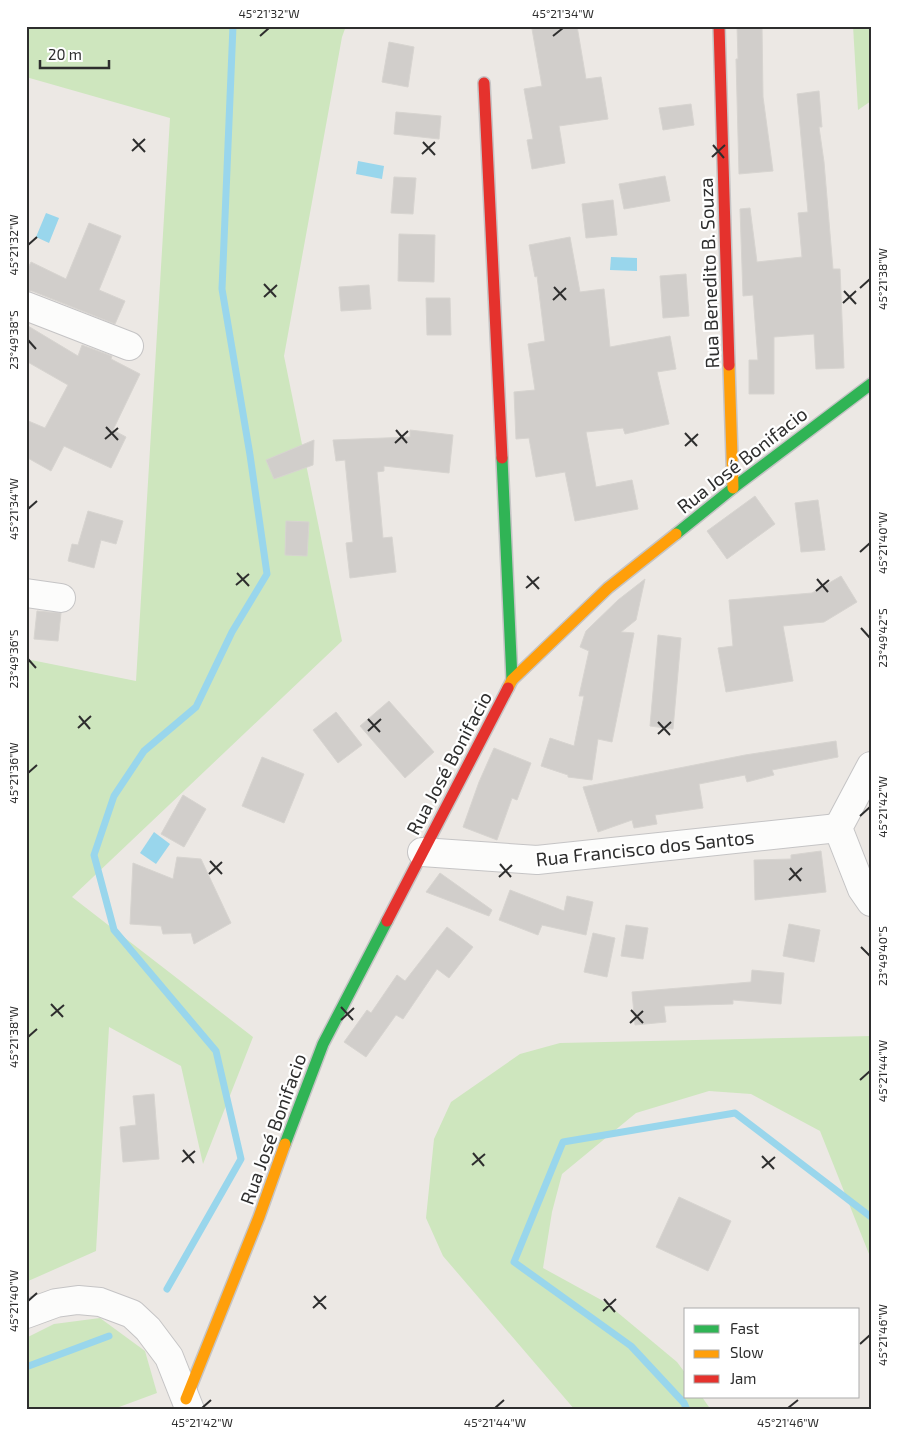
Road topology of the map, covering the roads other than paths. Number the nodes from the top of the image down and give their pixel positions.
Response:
1 (719, 26) edge
2 (484, 83) dead end
3 (26, 306) edge
4 (129, 346) dead end
5 (871, 384) edge
6 (733, 488) junction
7 (26, 593) edge
8 (61, 598) dead end
9 (512, 680) junction
10 (871, 766) edge
11 (838, 828) junction
12 (422, 852) junction
13 (871, 902) edge
14 (26, 1314) edge
15 (188, 1405) edge

1 - 6 street, Rua Benedito B. Souza
2 - 9 street
3 - 4 street
5 - 6 street, Rua José Bonifacio
6 - 9 street, Rua José Bonifacio
7 - 8 street
9 - 12 street, Rua José Bonifacio
10 - 11 street
11 - 12 street, Rua Francisco dos Santos
11 - 13 street
12 - 15 street, Rua José Bonifacio
14 - 15 street

